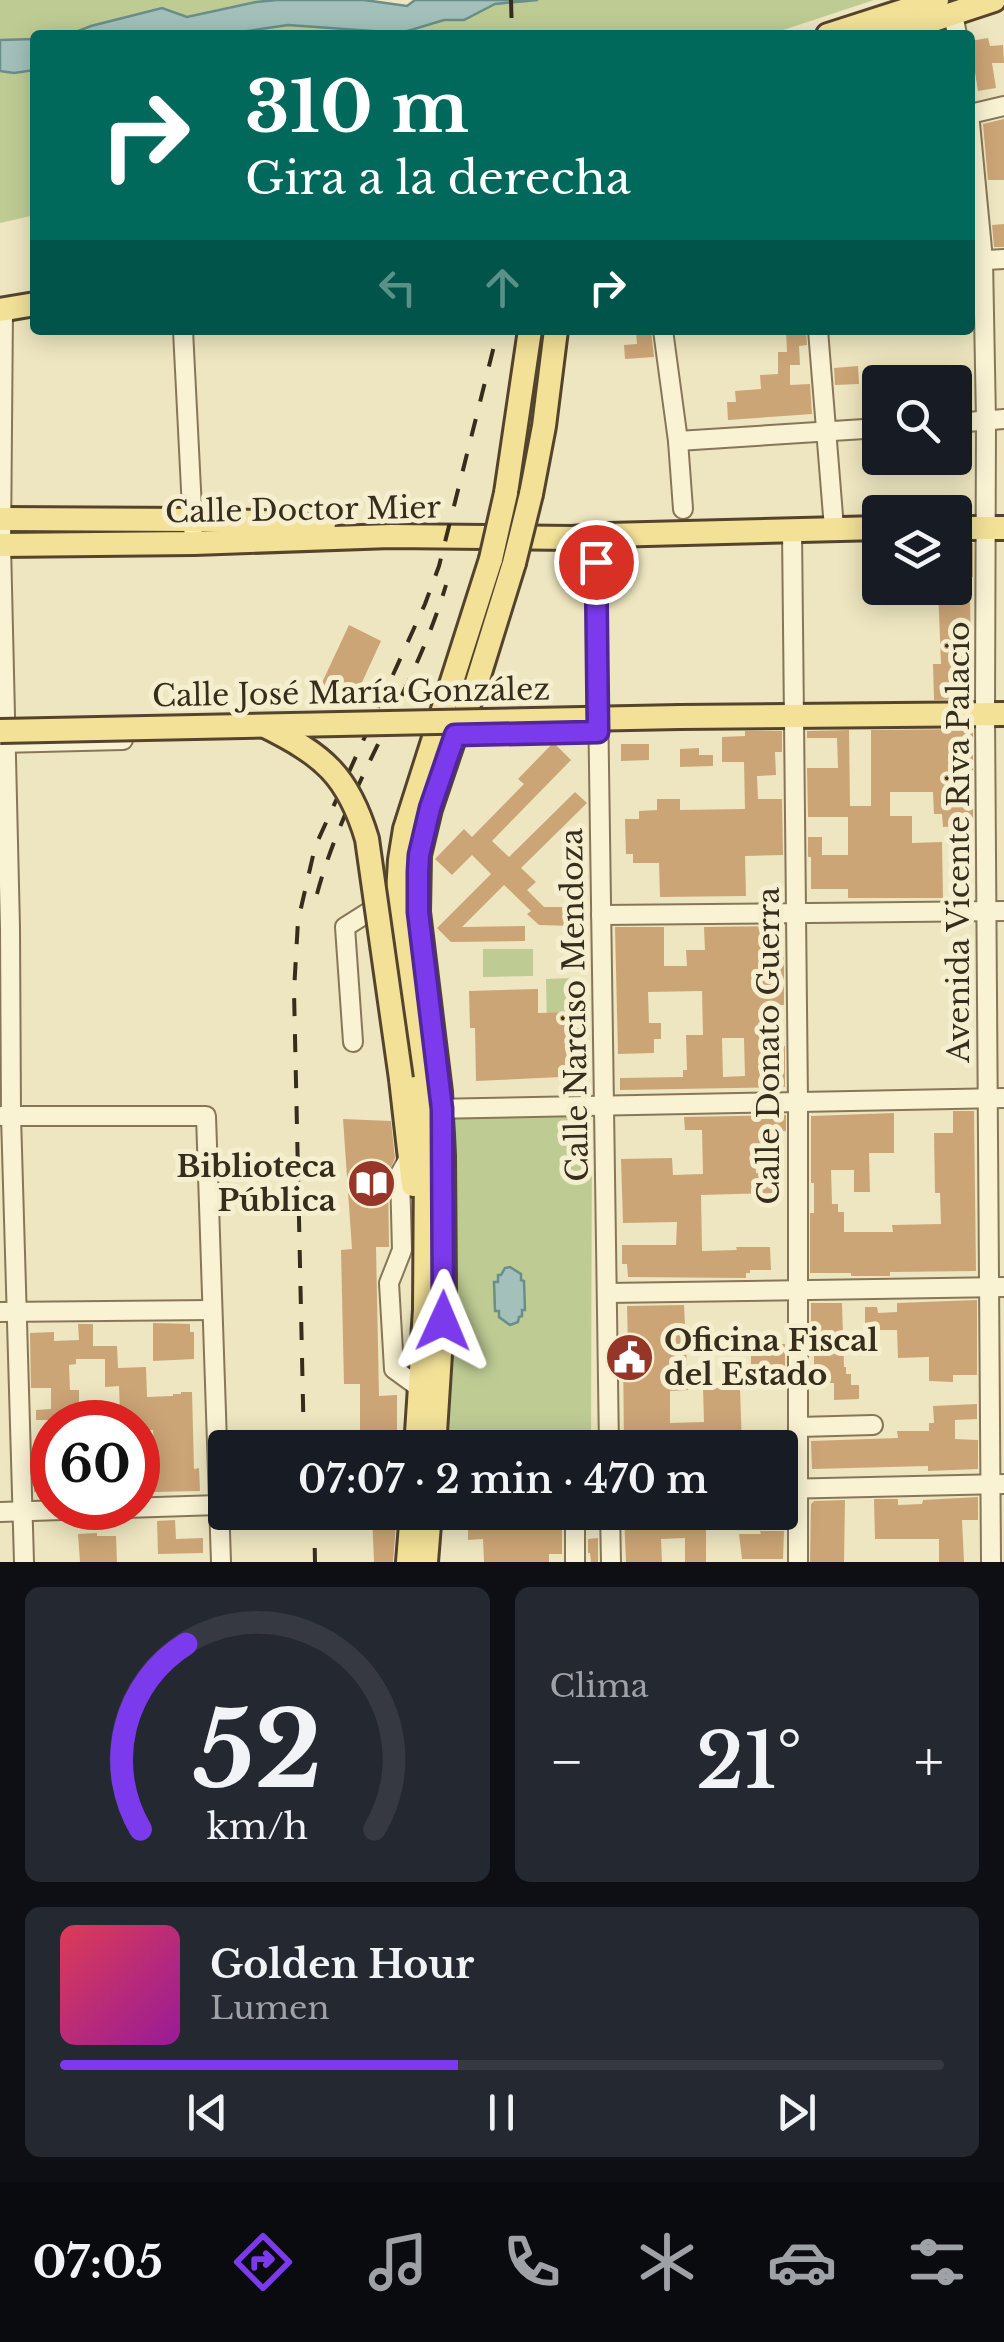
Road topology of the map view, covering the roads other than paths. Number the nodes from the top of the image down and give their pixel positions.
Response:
1 (994, 0) edge
2 (949, 16) edge
3 (859, 30) edge
4 (904, 30) edge
5 (1004, 106) edge
6 (975, 113) edge
7 (1004, 259) edge
8 (976, 260) edge
9 (30, 305) edge
10 (2, 310) edge
11 (183, 335) edge
12 (529, 335) edge
13 (555, 335) edge
14 (664, 335) edge
15 (818, 335) edge
16 (995, 420) edge
17 (862, 429) edge
18 (825, 431) junction
19 (678, 441) junction
20 (683, 509) dead end
21 (1, 520) edge
22 (834, 528) junction
23 (862, 528) edge
24 (995, 528) edge
25 (792, 530) junction
26 (193, 532) junction
27 (1, 545) edge
28 (503, 561) junction
29 (596, 562) dead end
30 (598, 711) junction
31 (455, 712) junction
32 (994, 714) edge
33 (794, 717) junction
34 (262, 725) junction
35 (598, 732) junction
36 (445, 735) junction
37 (2, 739) edge
38 (123, 740) dead end
39 (408, 893) junction
40 (995, 911) edge
41 (795, 913) junction
42 (601, 915) junction
43 (5, 928) edge
44 (353, 1042) dead end
45 (996, 1098) edge
46 (798, 1102) junction
47 (604, 1105) junction
48 (433, 1109) junction
49 (5, 1116) edge
50 (410, 1155) junction
51 (426, 1286) junction
52 (997, 1287) edge
53 (797, 1292) junction
54 (607, 1293) junction
55 (212, 1310) junction
56 (8, 1312) edge
57 (420, 1388) junction
58 (873, 1424) dead end
59 (798, 1427) junction
60 (216, 1430) edge
61 (417, 1430) edge
62 (435, 1430) edge
63 (609, 1430) edge
64 (798, 1430) edge
65 (997, 1484) edge
66 (798, 1489) edge
67 (208, 1505) edge
68 (22, 1511) junction
69 (0, 1512) edge
70 (220, 1530) edge
71 (411, 1530) edge
72 (429, 1530) edge
73 (575, 1530) edge
74 (610, 1530) edge
75 (794, 1530) edge
76 (24, 1562) edge
77 (221, 1562) edge
78 (408, 1562) edge
79 (426, 1562) edge
80 (575, 1562) edge
81 (611, 1562) edge
82 (798, 1562) edge
83 (991, 1562) edge

1 - 2 main road
2 - 3 main road
2 - 4 main road
5 - 6 street
7 - 8 street
8 - 16 street, Avenida Vicente Riva Palacio
9 - 10 main road
10 - 21 street
11 - 26 street
12 - 28 main road, bridge
13 - 28 main road, bridge
14 - 19 street
15 - 18 street
16 - 24 street, Avenida Vicente Riva Palacio
17 - 18 street
18 - 19 street
18 - 22 street
19 - 20 street
21 - 26 main road, Calle Doctor Mier
21 - 27 street
22 - 23 main road, Calle Doctor Mier
22 - 25 main road, Calle Doctor Mier
24 - 32 street, Avenida Vicente Riva Palacio
25 - 26 main road, Calle Doctor Mier
25 - 33 street, Calle Donato Guerra
26 - 27 main road, Calle Doctor Mier
27 - 37 street
28 - 31 main road
29 - 30 street, Calle Narciso Mendoza
30 - 31 street
30 - 35 street, Calle Narciso Mendoza
31 - 36 main road
32 - 33 main road, Calle José María González
32 - 40 street, Avenida Vicente Riva Palacio
33 - 34 main road, Calle José María González, bridge
33 - 41 street, Calle Donato Guerra
34 - 37 main road, Calle José María González, bridge
34 - 50 main road, bridge
35 - 36 street
35 - 42 street, Calle Narciso Mendoza
36 - 39 main road
37 - 38 street
37 - 43 street
39 - 44 street
39 - 48 main road
40 - 41 street
40 - 45 street, Avenida Vicente Riva Palacio
41 - 42 street
41 - 46 street, Calle Donato Guerra
42 - 47 street, Calle Narciso Mendoza
43 - 49 street
45 - 46 street
45 - 52 street, Avenida Vicente Riva Palacio
46 - 47 street
46 - 53 street, Calle Donato Guerra
47 - 48 street
47 - 54 street, Calle Narciso Mendoza
48 - 51 main road
48 - 62 main road
49 - 55 street
49 - 56 street
50 - 51 main road
50 - 57 street
51 - 57 main road
52 - 53 street
52 - 65 street, Avenida Vicente Riva Palacio
53 - 54 street
53 - 59 street, Calle Donato Guerra
54 - 63 street, Calle Narciso Mendoza
55 - 56 street
55 - 60 street
56 - 68 street
57 - 61 main road
58 - 59 street
59 - 64 street, Calle Donato Guerra
65 - 66 street
65 - 83 street, Avenida Vicente Riva Palacio
67 - 68 street
68 - 69 street
68 - 76 street
70 - 77 street
71 - 78 main road
72 - 79 main road
73 - 80 street
74 - 81 street
75 - 82 street, Calle Donato Guerra

